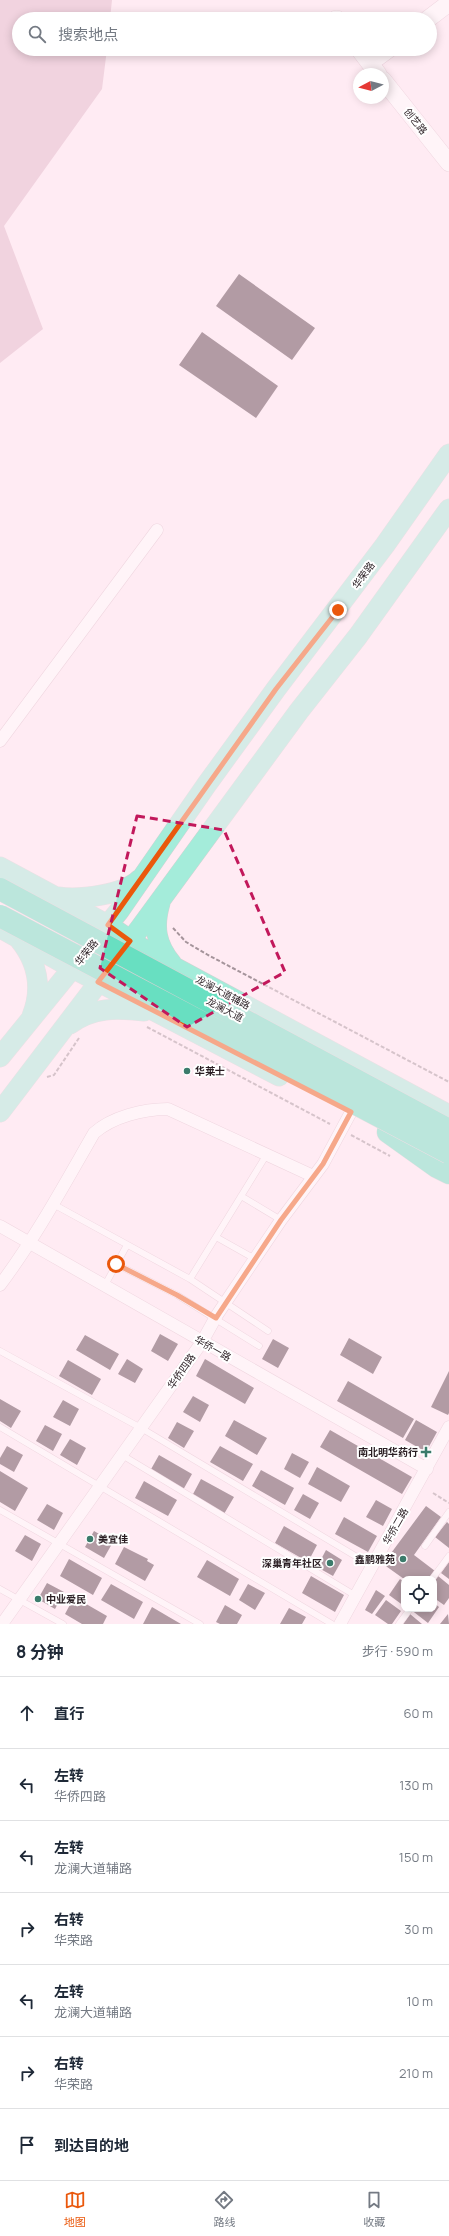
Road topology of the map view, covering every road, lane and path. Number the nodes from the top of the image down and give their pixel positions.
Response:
1 (449, 3) edge
2 (437, 12) edge
3 (364, 56) edge
4 (384, 56) edge
5 (373, 68) edge
6 (375, 68) edge
7 (389, 88) edge
8 (449, 163) edge
9 (449, 454) edge
10 (449, 509) edge
11 (157, 530) dead end
12 (0, 740) edge
13 (0, 867) edge
14 (144, 875) junction
15 (29, 884) junction
16 (0, 889) edge
17 (54, 896) junction
18 (161, 898) junction
19 (171, 923) dead end
20 (0, 924) edge
21 (108, 925) junction
22 (18, 938) junction
23 (130, 941) junction
24 (173, 966) junction
25 (72, 968) junction
26 (98, 982) junction
27 (149, 1015) junction
28 (31, 1020) junction
29 (63, 1028) junction
30 (83, 1032) dead end
31 (0, 1057) edge
32 (54, 1075) dead end
33 (449, 1082) edge
34 (0, 1112) edge
35 (351, 1112) junction
36 (449, 1115) edge
37 (330, 1124) dead end
38 (449, 1130) edge
39 (388, 1132) junction
40 (449, 1152) edge
41 (266, 1154) junction
42 (449, 1173) edge
43 (313, 1176) junction
44 (241, 1196) junction
45 (54, 1204) junction
46 (281, 1220) junction
47 (0, 1226) edge
48 (216, 1237) junction
49 (29, 1242) junction
50 (128, 1245) junction
51 (255, 1259) junction
52 (116, 1264) junction
53 (190, 1279) junction
54 (0, 1285) edge
55 (105, 1285) junction
56 (226, 1302) junction
57 (216, 1318) junction
58 (268, 1330) dead end
59 (202, 1342) junction
60 (259, 1346) dead end
61 (0, 1351) edge
62 (0, 1426) edge
63 (449, 1427) edge
64 (141, 1428) junction
65 (122, 1455) junction
66 (427, 1469) junction
67 (101, 1486) junction
68 (432, 1493) dead end
69 (449, 1503) edge
70 (0, 1510) edge
71 (449, 1512) edge
72 (59, 1544) junction
73 (425, 1546) dead end
74 (449, 1556) edge
75 (372, 1566) junction
76 (434, 1576) edge
77 (0, 1589) edge
78 (356, 1596) junction
79 (18, 1600) junction
80 (408, 1612) edge
81 (2, 1624) edge
82 (64, 1624) edge
83 (200, 1624) edge
84 (332, 1624) edge
85 (340, 1624) edge
86 (399, 1624) edge

1 - 2 street
3 - 5 street
4 - 6 street
7 - 8 street, 创艺路
9 - 14 main road, 华荣路
10 - 18 main road
11 - 12 street
13 - 15 main road, 龙澜大道辅路
14 - 17 main road
14 - 21 main road, 华荣路
15 - 17 main road, 龙澜大道辅路
15 - 20 main road
16 - 38 highway, 龙澜大道, bridge
17 - 21 main road, 龙澜大道辅路
18 - 23 main road
18 - 24 main road
19 - 33 path
20 - 22 main road
20 - 40 highway, bridge
21 - 23 main road, 龙澜大道辅路
21 - 25 main road, 华荣路
22 - 25 main road
22 - 28 main road
23 - 24 main road, 龙澜大道辅路
23 - 26 main road
24 - 27 main road
24 - 36 main road, 龙澜大道辅路
25 - 26 main road
25 - 28 main road, 华荣路
26 - 27 main road
26 - 29 main road
27 - 29 main road
27 - 35 main road
27 - 37 path
28 - 31 main road, 华荣路
29 - 34 main road
30 - 32 path
35 - 39 main road
35 - 43 street, 华侨四路
39 - 40 main road
39 - 42 highway
41 - 43 street
41 - 44 lane
41 - 45 street
43 - 46 street, 华侨四路
44 - 46 lane
44 - 48 lane
45 - 49 street
45 - 50 lane
46 - 51 street, 华侨四路
47 - 49 street, 华侨一路
48 - 51 lane
48 - 53 lane
49 - 54 street
49 - 55 street, 华侨一路
50 - 52 lane
50 - 53 lane
51 - 56 street, 华侨四路
52 - 55 lane
52 - 57 lane
53 - 56 lane
55 - 59 street, 华侨一路
56 - 57 street, 华侨四路
56 - 58 lane
57 - 59 street, 华侨四路
57 - 60 lane
59 - 64 street, 华侨四路
59 - 66 street, 华侨一路
61 - 64 lane
62 - 67 lane
63 - 66 street, 华侨二路
64 - 65 street, 华侨四路
64 - 75 lane
65 - 67 street, 华侨四路
65 - 78 lane
66 - 75 street, 华侨二路
67 - 72 street, 华侨四路
67 - 84 lane
68 - 69 path
70 - 72 lane
71 - 73 lane
72 - 79 street, 华侨四路
72 - 83 lane
74 - 76 lane
75 - 78 street, 华侨二路
77 - 79 lane
78 - 85 street, 华侨二路
79 - 81 street, 华侨四路
79 - 82 lane
80 - 86 lane

